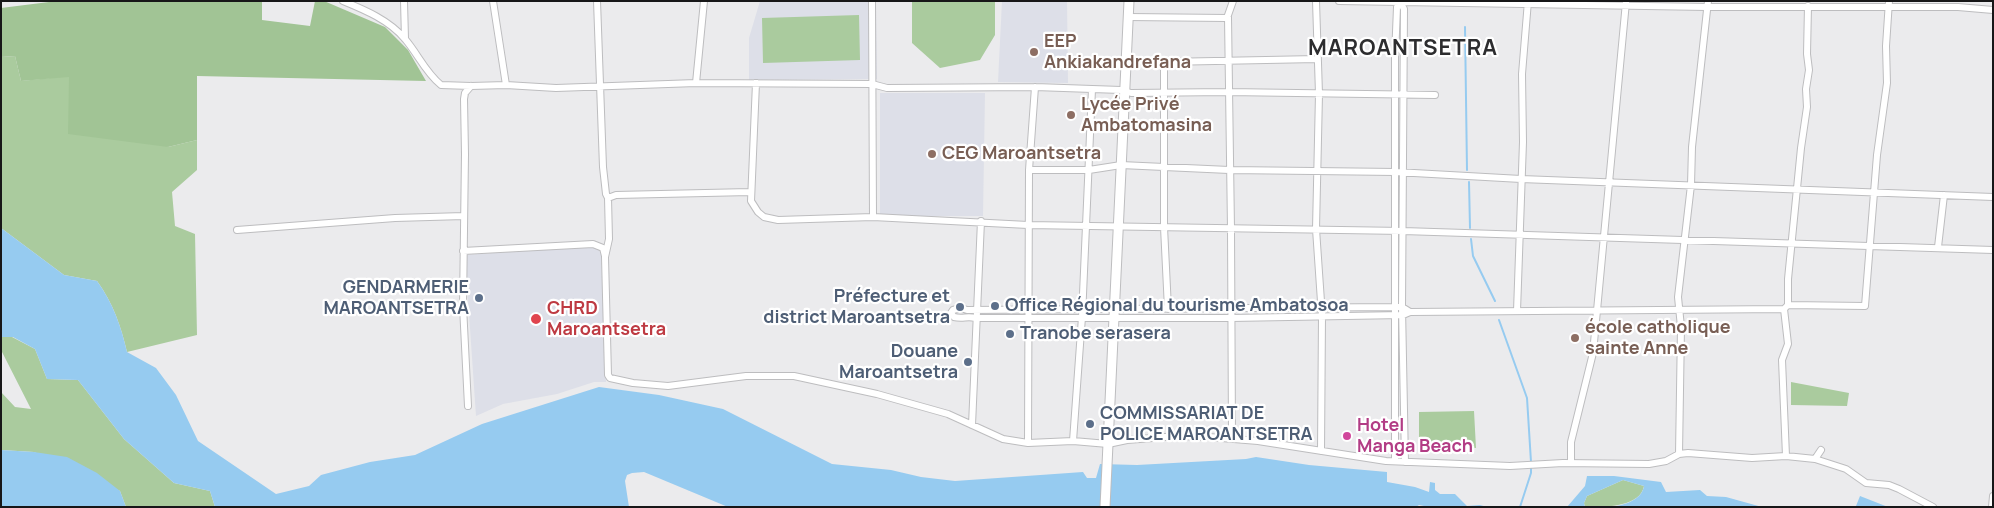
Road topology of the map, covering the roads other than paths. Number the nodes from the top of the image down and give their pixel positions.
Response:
1 (343, 1) edge
2 (404, 1) edge
3 (493, 1) edge
4 (597, 1) edge
5 (704, 1) edge
6 (872, 1) edge
7 (1129, 1) edge
8 (1234, 1) edge
9 (1316, 1) edge
10 (1340, 1) edge
11 (1400, 1) edge
12 (1528, 2) edge
13 (1626, 3) edge
14 (1707, 4) edge
15 (1889, 4) edge
16 (1808, 6) junction
17 (1993, 10) edge
18 (1128, 17) junction
19 (1228, 17) junction
20 (405, 39) junction
21 (1317, 59) junction
22 (1126, 61) junction
23 (1228, 61) junction
24 (1164, 62) junction
25 (696, 83) junction
26 (756, 83) junction
27 (872, 84) junction
28 (506, 85) junction
29 (471, 86) junction
30 (600, 86) junction
31 (1035, 87) junction
32 (1092, 89) junction
33 (1124, 92) junction
34 (1165, 92) junction
35 (1228, 92) junction
36 (1318, 94) junction
37 (1435, 95) dead end
38 (1400, 96) junction
39 (1121, 165) junction
40 (1164, 167) junction
41 (1028, 170) junction
42 (1089, 170) junction
43 (1229, 170) junction
44 (1317, 170) junction
45 (1396, 172) junction
46 (1404, 173) junction
47 (1522, 179) junction
48 (1610, 181) junction
49 (1690, 185) junction
50 (1798, 189) junction
51 (1874, 191) junction
52 (750, 192) junction
53 (1944, 195) junction
54 (1993, 197) edge
55 (608, 198) junction
56 (464, 216) junction
57 (873, 217) junction
58 (981, 221) junction
59 (1028, 225) junction
60 (1087, 226) junction
61 (1118, 226) junction
62 (1164, 227) junction
63 (1232, 229) junction
64 (1316, 229) junction
65 (237, 230) dead end
66 (1396, 230) junction
67 (1403, 231) junction
68 (1520, 235) junction
69 (1604, 238) junction
70 (1684, 240) junction
71 (1792, 243) junction
72 (1871, 246) junction
73 (1938, 247) junction
74 (1993, 250) edge
75 (463, 251) junction
76 (605, 257) junction
77 (1322, 307) junction
78 (1395, 307) junction
79 (1402, 307) junction
80 (1786, 307) junction
81 (1082, 309) junction
82 (1231, 309) junction
83 (978, 310) junction
84 (1168, 310) junction
85 (1678, 310) junction
86 (1596, 311) junction
87 (1410, 312) junction
88 (1518, 312) junction
89 (1029, 313) junction
90 (1114, 314) junction
91 (1395, 315) junction
92 (1402, 315) junction
93 (1322, 316) junction
94 (1082, 317) junction
95 (975, 318) junction
96 (1231, 318) junction
97 (468, 406) dead end
98 (972, 425) junction
99 (1232, 438) junction
100 (1072, 441) junction
101 (1028, 442) junction
102 (1108, 444) junction
103 (1821, 450) dead end
104 (1321, 451) junction
105 (1679, 454) junction
106 (1786, 456) junction
107 (1814, 460) junction
108 (1395, 461) junction
109 (1404, 462) junction
110 (1571, 463) junction
111 (1993, 496) edge
112 (1105, 507) edge
113 (1933, 507) edge
114 (1992, 507) edge

1 - 20 street
2 - 20 street
3 - 28 street
4 - 30 street
5 - 25 street
6 - 27 street
7 - 18 main road
8 - 19 street
9 - 21 street
10 - 11 street
11 - 12 street
11 - 38 street
12 - 13 street
12 - 47 street
13 - 14 street
13 - 48 street
14 - 16 street
14 - 49 street
15 - 16 street
15 - 17 street
15 - 51 street
16 - 50 street
18 - 19 street
18 - 22 main road
19 - 23 street
20 - 29 street
21 - 23 street
21 - 36 street
22 - 24 street
22 - 33 main road
23 - 24 street
23 - 35 street
24 - 34 street
25 - 26 street
25 - 30 street
26 - 27 street
26 - 52 street
27 - 31 street
27 - 57 street
28 - 29 street
28 - 30 street
29 - 56 street
30 - 55 street
31 - 32 street
31 - 41 street
32 - 33 street
32 - 42 street
33 - 34 street
33 - 39 main road
34 - 35 street
34 - 40 street
35 - 36 street
35 - 43 street
36 - 38 street
36 - 44 street
37 - 38 street
38 - 45 street
38 - 46 street
39 - 40 street
39 - 42 street
39 - 61 main road
40 - 43 street
40 - 62 street
41 - 42 street
41 - 59 street
42 - 60 street
43 - 44 street
43 - 63 street
44 - 45 street
44 - 64 street
45 - 46 street
45 - 66 street
46 - 47 street
46 - 67 street
47 - 48 street
47 - 68 street
48 - 49 street
48 - 69 street
49 - 50 street
49 - 70 street
50 - 51 street
50 - 71 street
51 - 53 street
51 - 72 street
52 - 55 street
52 - 57 street
53 - 54 street
53 - 73 street
55 - 76 street
56 - 65 street
56 - 75 street
57 - 58 street
58 - 59 street
58 - 83 street
59 - 60 street
59 - 89 street
60 - 61 street
60 - 81 street
61 - 62 street
61 - 90 main road
62 - 63 street
62 - 84 street
63 - 64 street
63 - 82 street
64 - 66 street
64 - 77 street
66 - 67 street
66 - 78 street
67 - 68 street
67 - 79 street
68 - 69 street
68 - 88 street
69 - 70 street
69 - 86 street
70 - 71 street
70 - 85 street
71 - 72 street
71 - 80 street
72 - 73 street
72 - 80 street
73 - 74 street
75 - 76 street
75 - 97 street
76 - 98 street
77 - 78 street
77 - 82 street
77 - 93 street
78 - 79 street
78 - 91 street
79 - 87 street
79 - 92 street
80 - 85 street
80 - 106 street
81 - 89 street
81 - 90 street
81 - 94 street
82 - 84 street
82 - 96 street
83 - 89 street
83 - 95 street
83 - 95 street
84 - 90 street
85 - 86 street
85 - 105 street
86 - 88 street
86 - 110 street
87 - 88 street
87 - 92 street
89 - 94 street
89 - 95 street
89 - 101 street
90 - 94 street
90 - 96 street
90 - 102 main road
91 - 92 street
91 - 93 street
91 - 108 street
92 - 109 street
93 - 96 street
93 - 104 street
94 - 100 street
95 - 98 street
96 - 99 street
98 - 101 street
99 - 102 street
99 - 104 street
100 - 101 street
100 - 102 street
102 - 112 main road
103 - 107 street
104 - 108 street
105 - 106 street
105 - 110 street
106 - 107 street
107 - 113 street
108 - 109 street
109 - 110 street
111 - 114 street

